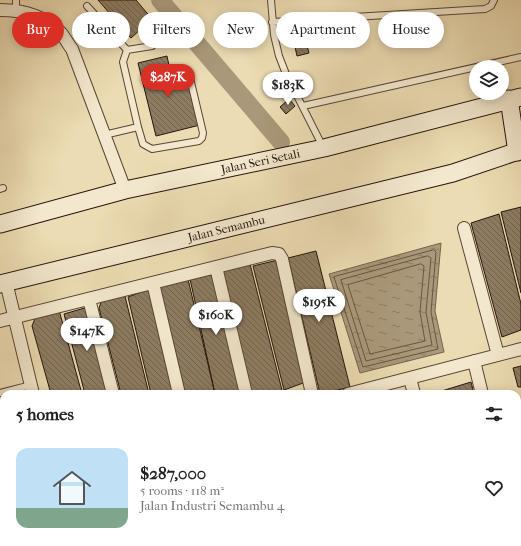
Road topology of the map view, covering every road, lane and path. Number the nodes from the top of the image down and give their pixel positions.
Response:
1 (271, 0) edge
2 (494, 0) edge
3 (16, 5) edge
4 (87, 6) dead end
5 (0, 10) edge
6 (272, 22) junction
7 (140, 48) edge
8 (127, 50) junction
9 (521, 57) edge
10 (190, 78) dead end
11 (515, 98) edge
12 (302, 106) junction
13 (138, 127) junction
14 (104, 135) junction
15 (324, 148) junction
16 (519, 151) edge
17 (125, 190) junction
18 (0, 224) edge
19 (464, 228) dead end
20 (216, 267) junction
21 (3, 283) edge
22 (154, 283) junction
23 (89, 299) junction
24 (15, 317) junction
25 (0, 321) edge
26 (521, 349) edge
27 (498, 355) junction
28 (474, 361) junction
29 (410, 378) junction
30 (32, 390) edge
31 (112, 390) edge
32 (178, 390) edge
33 (245, 390) edge
34 (311, 390) edge
35 (364, 390) edge
36 (413, 390) edge
37 (481, 390) edge

1 - 6 lane
2 - 6 lane
3 - 5 street
3 - 14 street
4 - 8 lane
6 - 12 lane
7 - 8 lane
8 - 13 lane
9 - 12 lane
10 - 13 lane
11 - 15 main road, Jalan Seri Setali
11 - 16 main road
12 - 15 lane
13 - 14 lane
14 - 17 street
15 - 17 main road, Jalan Seri Setali
16 - 21 main road, Jalan Semambu
17 - 18 main road, Jalan Seri Setali
19 - 27 street
20 - 22 street
20 - 33 street
20 - 34 street
21 - 24 street
22 - 23 street
22 - 32 street
23 - 24 street
23 - 31 street
24 - 25 street
24 - 30 street
26 - 27 street
27 - 28 street
28 - 29 street
28 - 37 street
29 - 35 street
29 - 36 street

